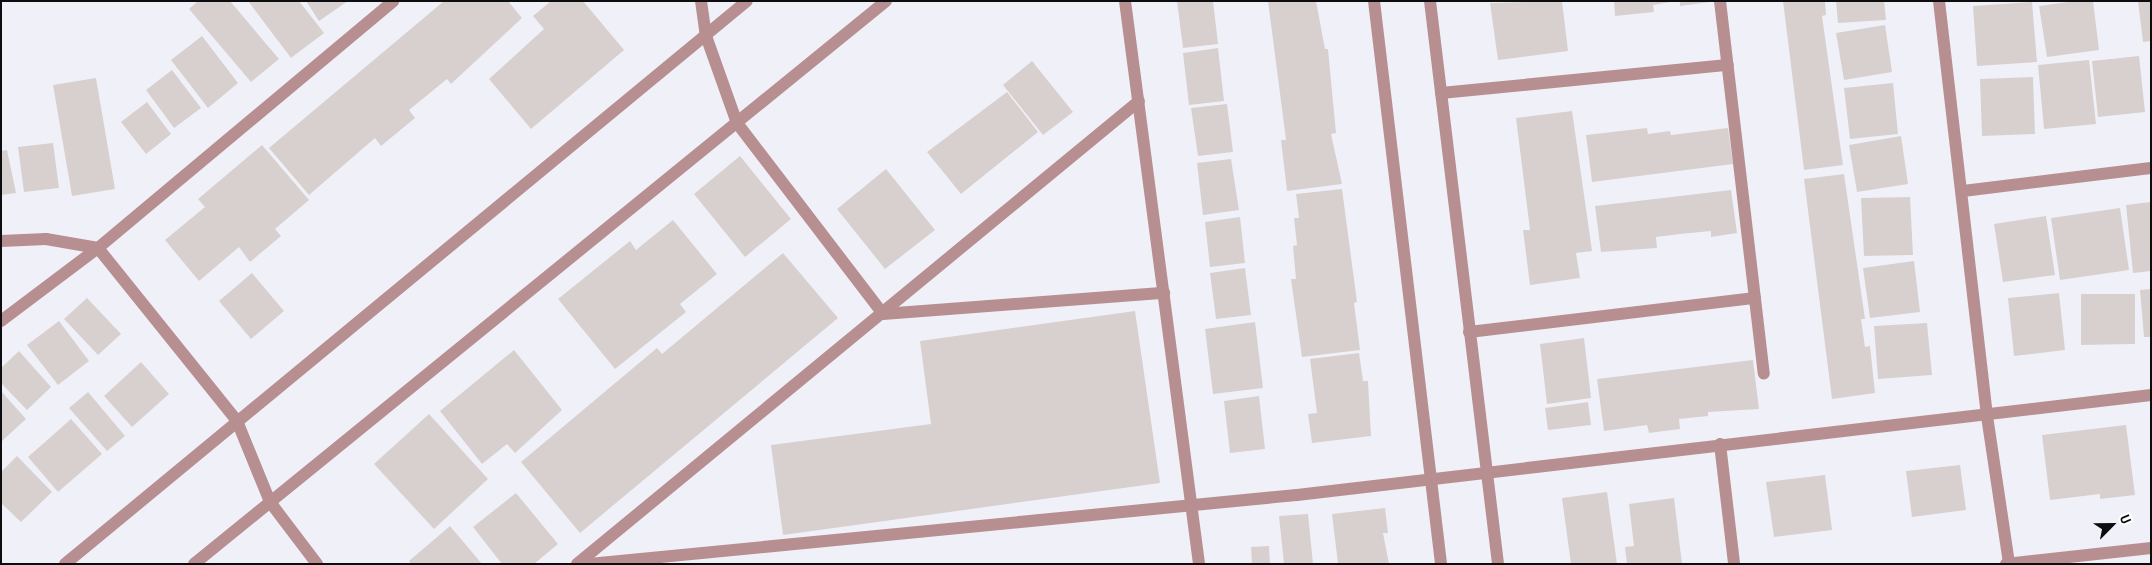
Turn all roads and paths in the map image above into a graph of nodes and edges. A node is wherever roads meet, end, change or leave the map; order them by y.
1 (393, 1) edge
2 (701, 1) edge
3 (748, 1) edge
4 (886, 1) edge
5 (1124, 1) edge
6 (1374, 1) edge
7 (1430, 1) edge
8 (1720, 1) edge
9 (1939, 1) edge
10 (706, 36) junction
11 (1728, 65) junction
12 (1441, 93) junction
13 (1138, 101) junction
14 (737, 123) junction
15 (2151, 168) edge
16 (1963, 191) junction
17 (1, 242) edge
18 (98, 248) junction
19 (1164, 293) junction
20 (1755, 298) junction
21 (883, 314) junction
22 (1, 321) edge
23 (1470, 332) junction
24 (1764, 373) dead end
25 (2151, 395) edge
26 (1987, 416) junction
27 (237, 421) junction
28 (1720, 444) junction
29 (1486, 471) junction
30 (1432, 478) junction
31 (270, 502) junction
32 (1192, 506) junction
33 (2151, 548) edge
34 (2009, 563) edge
35 (65, 564) edge
36 (194, 564) edge
37 (317, 564) edge
38 (577, 564) edge
39 (589, 564) edge
40 (1199, 564) edge
41 (1441, 564) edge
42 (1498, 564) edge
43 (1734, 564) edge
44 (2006, 564) edge

1 - 18 street
2 - 10 street
3 - 10 street
4 - 14 street
5 - 13 street
6 - 30 street
7 - 12 street
8 - 11 street
9 - 16 street
10 - 14 street
10 - 27 street
11 - 12 street
11 - 20 street
12 - 23 street
13 - 19 street
13 - 21 street
14 - 21 street
14 - 31 street
15 - 16 street
16 - 26 street
17 - 18 street
18 - 22 street
18 - 27 street
19 - 21 street
19 - 32 street
20 - 23 street
20 - 24 street
21 - 38 street
23 - 29 street
25 - 26 street
26 - 28 street
26 - 34 street
27 - 31 street
27 - 35 street
28 - 29 street
28 - 43 street
29 - 30 street
29 - 42 street
30 - 32 street
30 - 41 street
31 - 36 street
31 - 37 street
32 - 39 street
32 - 40 street
33 - 34 street
34 - 44 street

